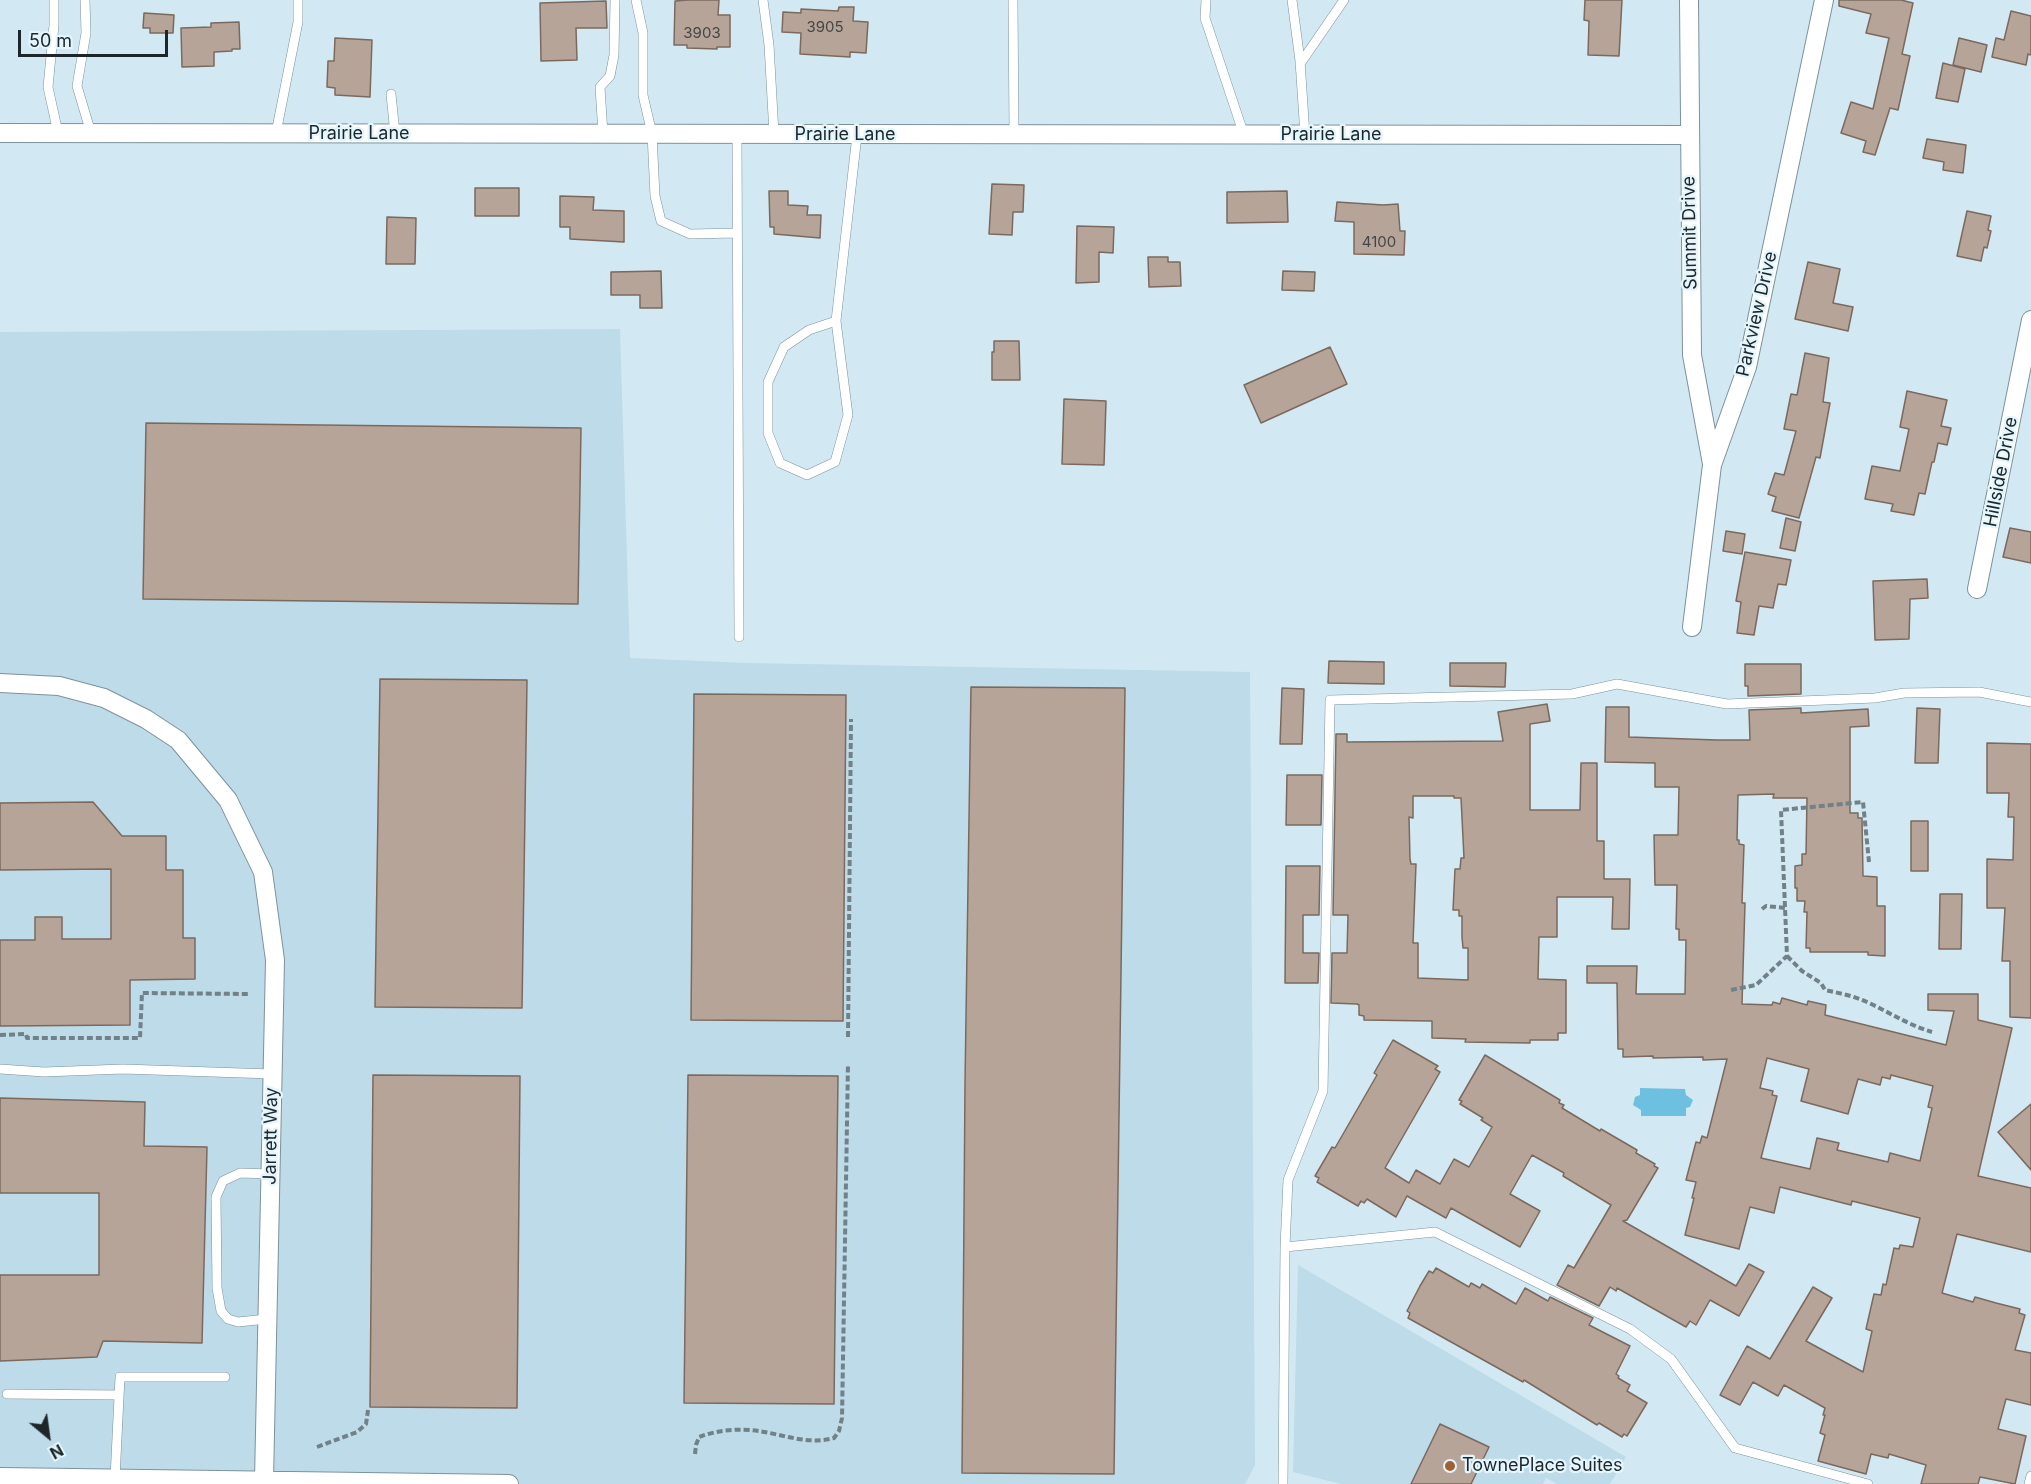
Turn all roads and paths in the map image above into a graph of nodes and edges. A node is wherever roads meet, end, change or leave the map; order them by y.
1 (54, 0) edge
2 (85, 0) edge
3 (298, 0) edge
4 (615, 0) edge
5 (636, 0) edge
6 (763, 0) edge
7 (1013, 0) edge
8 (1206, 0) edge
9 (1292, 0) edge
10 (1344, 0) edge
11 (1689, 0) edge
12 (1824, 0) edge
13 (1300, 64) junction
14 (391, 94) dead end
15 (0, 133) edge
16 (58, 133) junction
17 (92, 133) junction
18 (276, 133) junction
19 (395, 134) junction
20 (603, 134) junction
21 (652, 134) junction
22 (774, 134) junction
23 (737, 135) junction
24 (857, 135) junction
25 (1014, 135) junction
26 (1245, 135) junction
27 (1305, 135) junction
28 (1689, 135) junction
29 (737, 233) junction
30 (2031, 320) edge
31 (836, 321) junction
32 (1712, 465) junction
33 (1977, 589) dead end
34 (1692, 627) dead end
35 (739, 637) dead end
36 (0, 683) edge
37 (2031, 702) edge
38 (851, 719) dead end
39 (1869, 862) dead end
40 (1785, 908) junction
41 (1762, 909) dead end
42 (1787, 956) junction
43 (1731, 990) dead end
44 (250, 994) dead end
45 (1932, 1032) dead end
46 (0, 1035) edge
47 (848, 1036) dead end
48 (848, 1064) dead end
49 (0, 1070) edge
50 (272, 1074) junction
51 (270, 1174) junction
52 (1285, 1247) junction
53 (267, 1319) junction
54 (225, 1377) dead end
55 (6, 1394) dead end
56 (119, 1395) junction
57 (368, 1410) dead end
58 (317, 1447) dead end
59 (695, 1454) dead end
60 (2031, 1476) edge
61 (0, 1477) edge
62 (115, 1478) junction
63 (264, 1480) junction
64 (318, 1483) edge
65 (509, 1484) edge
66 (1283, 1484) edge
67 (1868, 1484) edge
68 (2029, 1484) edge

1 - 16 lane
2 - 17 lane
3 - 18 lane
4 - 20 lane
5 - 21 lane
6 - 22 lane
7 - 25 lane
8 - 26 lane
9 - 13 lane
10 - 13 lane
11 - 28 street, Summit Drive
12 - 32 street, Parkview Drive
13 - 27 lane
14 - 19 lane
15 - 16 street, Prairie Lane
16 - 17 street, Prairie Lane
17 - 18 street, Prairie Lane
18 - 19 street, Prairie Lane
19 - 20 street, Prairie Lane
20 - 21 street, Prairie Lane
21 - 23 street, Prairie Lane
21 - 29 lane
22 - 23 street, Prairie Lane
22 - 24 street, Prairie Lane
23 - 29 lane
24 - 25 street, Prairie Lane
24 - 31 lane
25 - 26 street, Prairie Lane
26 - 27 street, Prairie Lane
27 - 28 street, Prairie Lane
28 - 32 street, Summit Drive
29 - 35 lane
30 - 33 street, Hillside Drive
31 - 31 lane
32 - 34 street, Parkview Drive
36 - 50 street, Jarrett Way
37 - 52 lane
38 - 47 path
39 - 40 path
40 - 41 path
40 - 42 path
42 - 43 path
42 - 45 path
44 - 46 path
48 - 59 path
49 - 50 lane
50 - 51 street, Jarrett Way
51 - 53 street, Jarrett Way
51 - 53 lane
52 - 66 lane
52 - 67 lane
53 - 63 street, Jarrett Way
54 - 56 lane
55 - 56 lane
56 - 62 lane
57 - 58 path
60 - 68 lane
61 - 62 street
62 - 63 street
63 - 64 street
64 - 65 street

